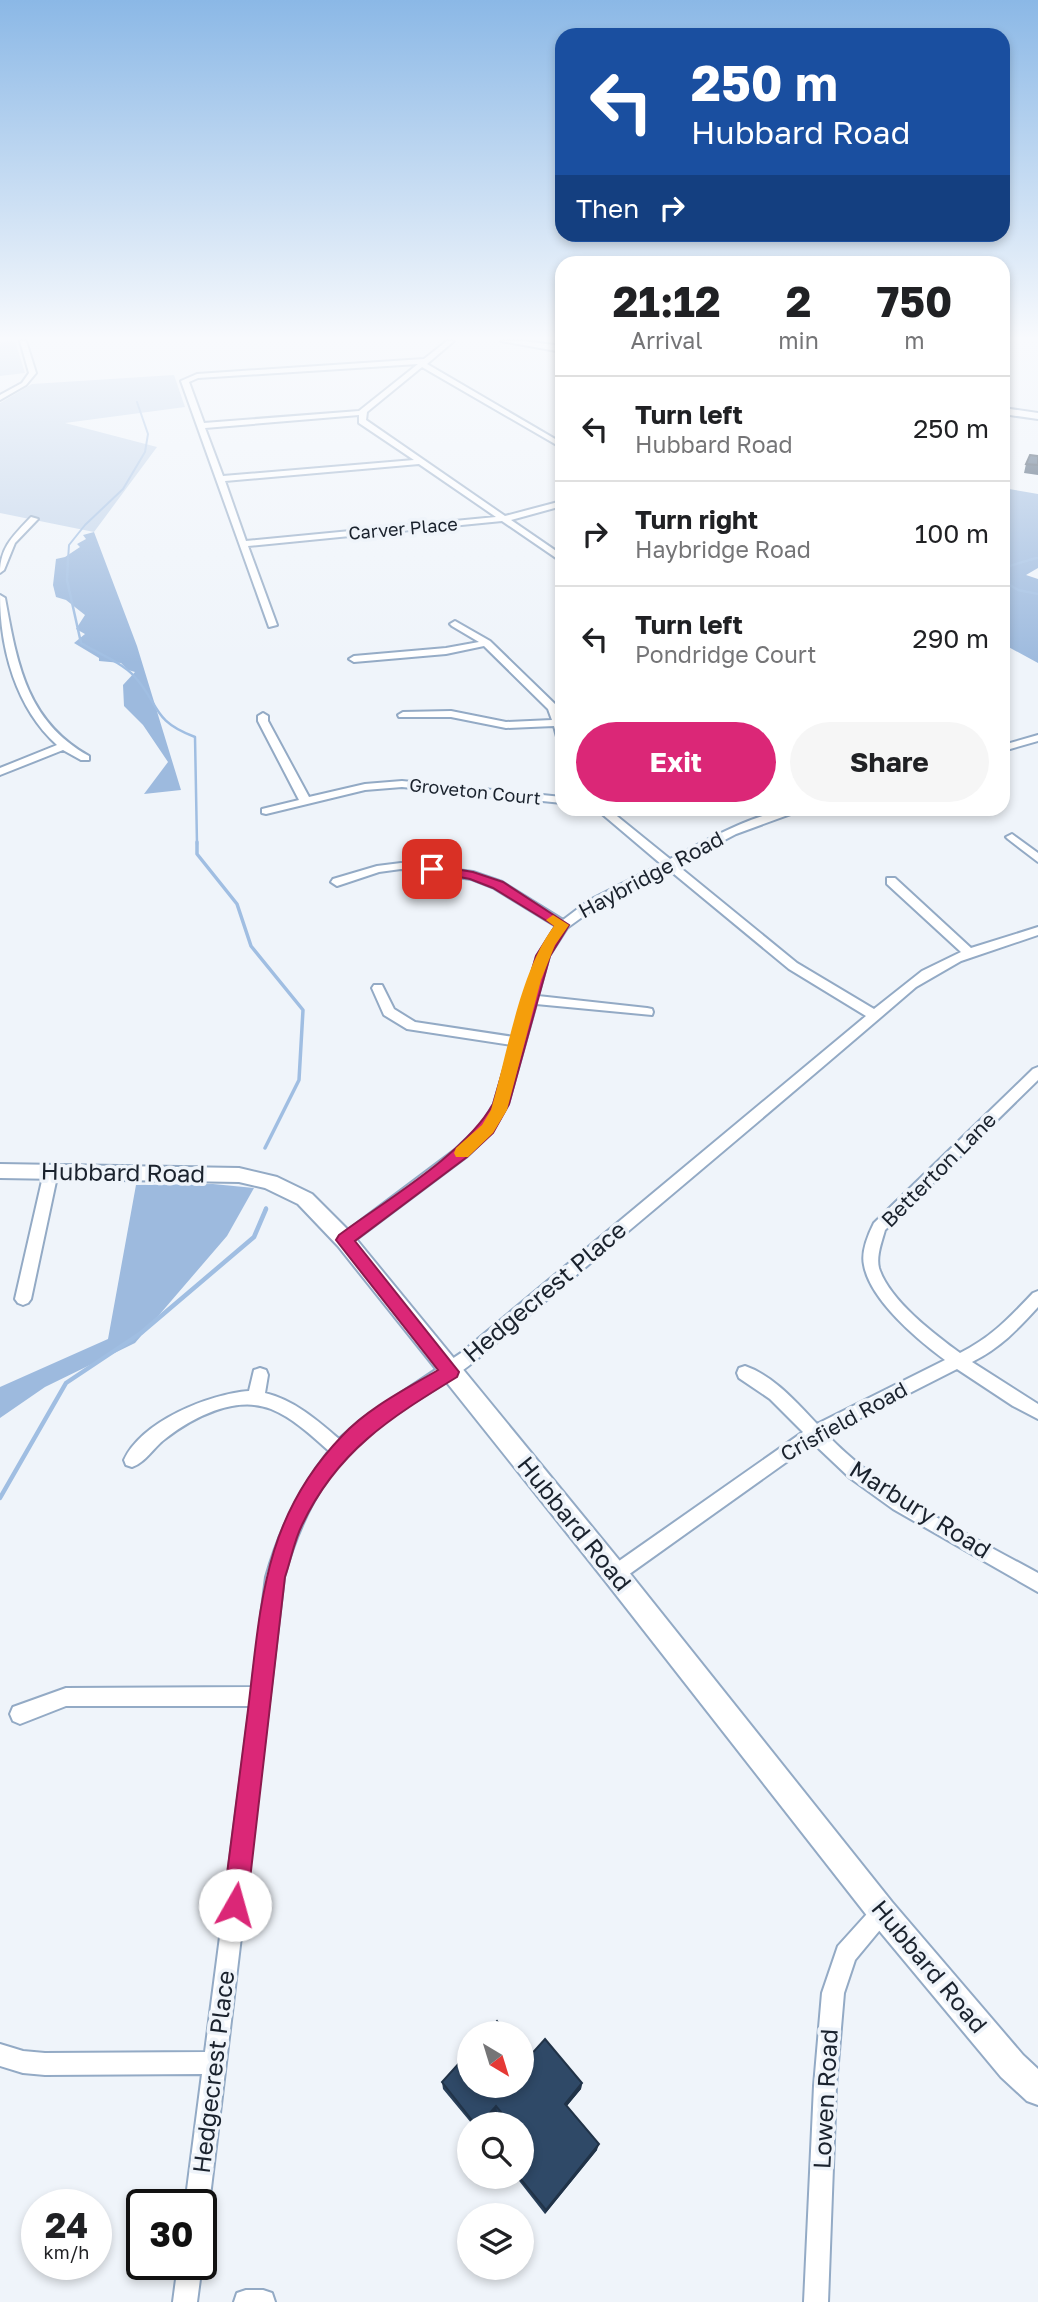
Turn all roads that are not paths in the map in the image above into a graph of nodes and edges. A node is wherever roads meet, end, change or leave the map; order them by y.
1 (208, 448) edge
2 (399, 448) edge
3 (419, 462) junction
4 (219, 479) junction
5 (555, 505) edge
6 (34, 519) dead end
7 (502, 519) junction
8 (243, 544) junction
9 (555, 554) edge
10 (0, 568) edge
11 (0, 598) edge
12 (455, 624) dead end
13 (272, 625) dead end
14 (487, 643) junction
15 (354, 659) dead end
16 (555, 713) edge
17 (403, 715) dead end
18 (263, 716) dead end
19 (555, 723) edge
20 (1036, 740) edge
21 (1010, 746) edge
22 (62, 747) junction
23 (85, 758) dead end
24 (0, 772) edge
25 (555, 799) edge
26 (306, 801) junction
27 (266, 811) dead end
28 (610, 816) edge
29 (778, 816) edge
30 (1012, 836) dead end
31 (1038, 859) edge
32 (669, 864) junction
33 (891, 881) dead end
34 (337, 882) dead end
35 (562, 925) junction
36 (1038, 931) edge
37 (968, 952) junction
38 (378, 988) dead end
39 (529, 999) junction
40 (646, 1013) dead end
41 (876, 1016) junction
42 (518, 1042) junction
43 (1038, 1072) edge
44 (0, 1171) edge
45 (51, 1172) junction
46 (345, 1240) junction
47 (1038, 1297) edge
48 (23, 1299) dead end
49 (957, 1361) junction
50 (450, 1372) junction
51 (745, 1373) dead end
52 (260, 1375) dead end
53 (256, 1398) junction
54 (1038, 1412) edge
55 (813, 1434) junction
56 (340, 1450) junction
57 (132, 1460) dead end
58 (615, 1574) junction
59 (1038, 1583) edge
60 (260, 1696) junction
61 (20, 1714) dead end
62 (882, 1912) junction
63 (0, 2055) edge
64 (215, 2063) junction
65 (1038, 2090) edge
66 (199, 2189) edge
67 (188, 2280) edge
68 (185, 2302) edge
69 (246, 2302) edge
70 (263, 2302) edge
71 (816, 2302) edge

1 - 4 street
2 - 3 street
3 - 4 street
3 - 7 street
4 - 8 street
5 - 7 street, Carver Place
6 - 10 street
7 - 8 street, Carver Place
7 - 9 street
8 - 13 street
11 - 22 street
12 - 14 street
14 - 15 street
14 - 16 street
17 - 19 street
18 - 26 street
20 - 21 street
22 - 23 street
22 - 24 street
25 - 26 street, Groveton Court
26 - 27 street, Groveton Court
28 - 32 street
29 - 32 street, Haybridge Road
30 - 31 street
32 - 35 street, Haybridge Road
32 - 41 street
33 - 37 street
34 - 35 street
35 - 39 street, Haybridge Road
36 - 37 street, Hedgecrest Place
37 - 41 street, Hedgecrest Place
38 - 42 street
39 - 40 street
39 - 42 street, Haybridge Road
41 - 50 street, Hedgecrest Place
42 - 46 street, Haybridge Road
43 - 49 street, Betterton Lane
44 - 45 main road, Hubbard Road
45 - 46 main road, Hubbard Road
45 - 48 street
46 - 50 main road, Hubbard Road
47 - 49 street, Crisfield Road
49 - 54 street, Betterton Lane
49 - 55 street, Crisfield Road
50 - 56 street, Hedgecrest Place
50 - 58 main road, Hubbard Road
51 - 55 street, Marbury Road
52 - 53 street
53 - 56 street
53 - 57 street
55 - 58 street, Crisfield Road
55 - 59 street, Marbury Road
56 - 60 street, Hedgecrest Place
58 - 62 main road, Hubbard Road
60 - 61 street
60 - 64 street, Hedgecrest Place
62 - 65 main road, Hubbard Road
62 - 71 street, Lowen Road
63 - 64 street
64 - 66 street, Hedgecrest Place
67 - 68 street
69 - 70 street

